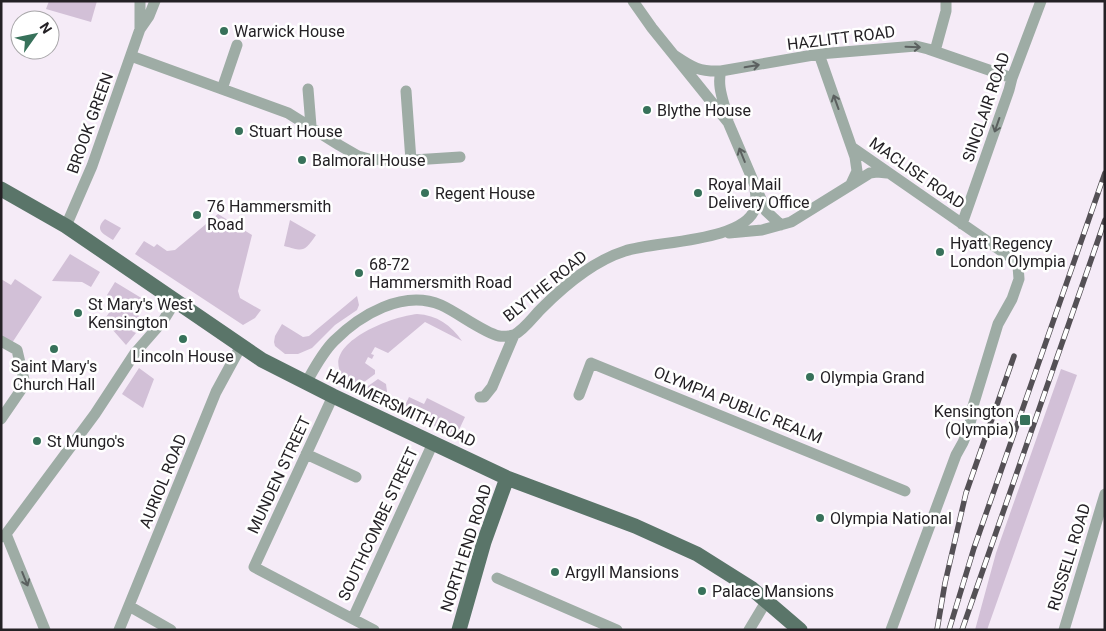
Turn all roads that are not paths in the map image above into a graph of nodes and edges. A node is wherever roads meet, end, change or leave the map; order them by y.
1 (140, 1) edge
2 (155, 1) edge
3 (633, 1) edge
4 (946, 1) edge
5 (1041, 1) edge
6 (140, 29) junction
7 (238, 45) dead end
8 (935, 51) junction
9 (819, 54) junction
10 (674, 55) junction
11 (131, 56) junction
12 (721, 71) junction
13 (1012, 78) junction
14 (222, 89) junction
15 (308, 89) dead end
16 (406, 91) dead end
17 (728, 122) junction
18 (311, 126) junction
19 (852, 148) junction
20 (460, 157) dead end
21 (411, 161) junction
22 (888, 173) junction
23 (851, 184) junction
24 (1, 189) edge
25 (755, 189) junction
26 (962, 224) junction
27 (781, 225) junction
28 (66, 226) junction
29 (720, 234) junction
30 (176, 300) junction
31 (514, 335) junction
32 (1, 341) edge
33 (241, 346) junction
34 (306, 383) junction
35 (579, 395) dead end
36 (333, 396) junction
37 (480, 397) dead end
38 (1, 419) edge
39 (433, 443) junction
40 (306, 454) junction
41 (356, 477) dead end
42 (507, 478) junction
43 (905, 491) dead end
44 (1105, 494) edge
45 (4, 536) edge
46 (497, 578) dead end
47 (767, 600) junction
48 (129, 606) junction
49 (352, 618) junction
50 (45, 630) edge
51 (119, 630) edge
52 (171, 630) edge
53 (374, 630) edge
54 (459, 630) edge
55 (617, 630) edge
56 (749, 630) edge
57 (800, 630) edge
58 (891, 630) edge
59 (1064, 630) edge

1 - 6 street, BROOK GREEN
2 - 6 street, BROOK GREEN
3 - 10 street, BLYTHE ROAD
4 - 8 street
5 - 13 street, SINCLAIR ROAD
6 - 11 street, BROOK GREEN
7 - 14 street
9 -> 8 street, HAZLITT ROAD
8 - 13 street, HAZLITT ROAD
12 -> 9 street, HAZLITT ROAD
19 -> 9 street, MACLISE ROAD
10 - 12 street, HAZLITT ROAD
10 - 17 street, BLYTHE ROAD
11 - 14 street
11 - 28 street, BROOK GREEN
12 - 17 street, BLYTHE ROAD
13 -> 26 street, SINCLAIR ROAD
14 - 18 street
15 - 18 street
16 - 21 street
25 -> 17 street, BLYTHE ROAD
18 - 21 street
19 - 22 street, MACLISE ROAD
19 - 23 street
20 - 21 street
22 - 23 street
22 - 26 street, MACLISE ROAD
23 - 27 street
24 - 28 main road, HAMMERSMITH ROAD
25 - 27 street, BLYTHE ROAD
25 - 29 street, BLYTHE ROAD
26 - 58 street, MACLISE ROAD
27 - 29 street
28 - 30 main road, HAMMERSMITH ROAD
29 - 31 street, BLYTHE ROAD
30 - 33 main road, HAMMERSMITH ROAD
30 - 45 street
31 - 34 street, BLYTHE ROAD
31 - 37 street
32 - 38 street
33 - 34 main road, HAMMERSMITH ROAD
33 - 48 street, AURIOL ROAD
34 - 36 main road, HAMMERSMITH ROAD
35 - 43 street, OLYMPIA PUBLIC REALM
36 - 39 main road, HAMMERSMITH ROAD
36 - 40 street, MUNDEN STREET
39 - 42 main road, HAMMERSMITH ROAD
39 - 49 street, SOUTHCOMBE STREET
40 - 41 street
40 - 49 street, MUNDEN STREET
42 - 47 main road, HAMMERSMITH ROAD
42 - 54 main road, NORTH END ROAD
44 - 59 street, RUSSELL ROAD
45 -> 50 street
46 - 55 street
47 - 56 street
47 - 57 main road, HAMMERSMITH ROAD
48 - 51 street, AURIOL ROAD
48 - 52 street
49 - 53 street

